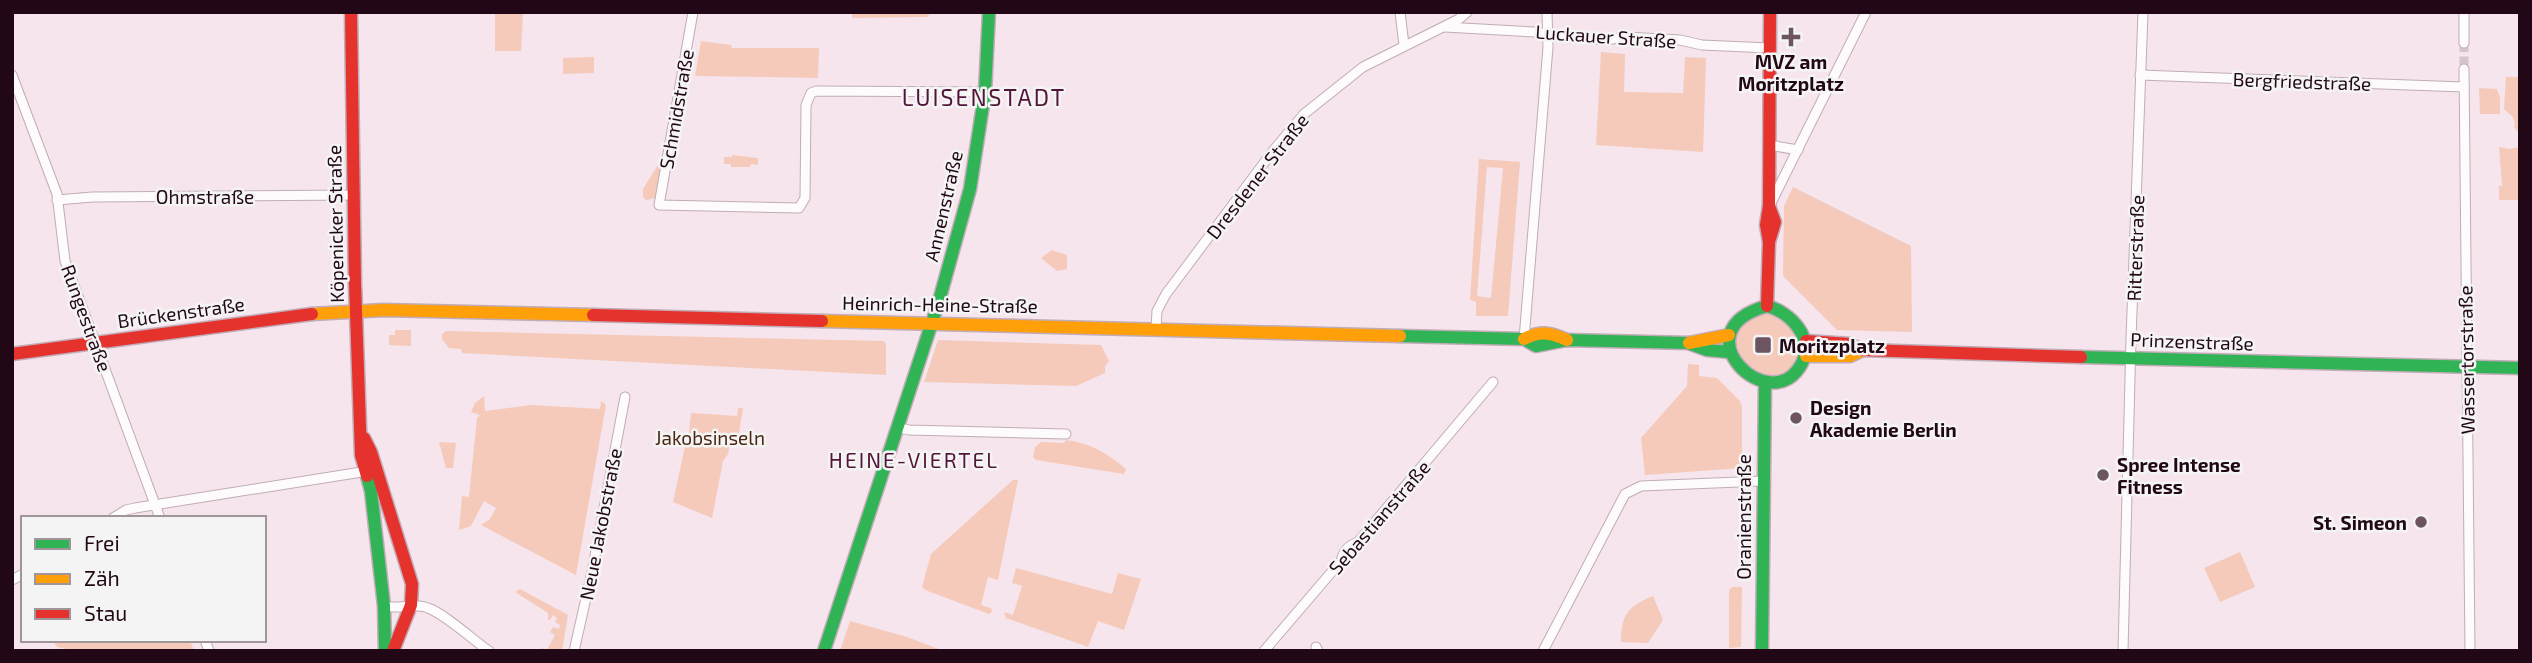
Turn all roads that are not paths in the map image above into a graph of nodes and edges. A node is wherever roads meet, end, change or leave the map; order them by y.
1 (351, 12) edge
2 (693, 12) edge
3 (989, 12) edge
4 (1400, 12) edge
5 (1467, 12) edge
6 (1547, 12) edge
7 (1770, 12) edge
8 (1866, 12) edge
9 (2143, 12) edge
10 (2464, 12) edge
11 (1443, 27) junction
12 (1547, 34) junction
13 (2464, 43) tunnel mouth
14 (1404, 45) junction
15 (1769, 48) junction
16 (2464, 69) tunnel mouth
17 (12, 75) edge
18 (2140, 75) junction
19 (2465, 86) junction
20 (985, 92) junction
21 (1769, 145) junction
22 (1797, 150) junction
23 (354, 195) junction
24 (57, 200) junction
25 (1769, 206) junction
26 (1767, 306) junction
27 (356, 310) junction
28 (932, 323) junction
29 (1156, 328) junction
30 (1729, 335) junction
31 (1524, 339) junction
32 (1806, 341) junction
33 (96, 343) junction
34 (1688, 344) junction
35 (1863, 350) junction
36 (1729, 352) junction
37 (12, 354) edge
38 (1806, 356) junction
39 (2130, 358) junction
40 (2466, 367) junction
41 (2520, 368) edge
42 (1493, 382) dead end
43 (1765, 384) junction
44 (625, 397) dead end
45 (897, 427) junction
46 (1066, 433) dead end
47 (372, 471) junction
48 (1763, 481) junction
49 (156, 505) junction
50 (116, 516) edge
51 (159, 516) edge
52 (411, 605) junction
53 (384, 606) junction
54 (385, 651) edge
55 (393, 651) edge
56 (489, 651) edge
57 (574, 651) edge
58 (824, 651) edge
59 (1264, 651) edge
60 (1543, 651) edge
61 (1762, 651) edge
62 (2123, 651) edge
63 (2470, 651) edge

1 - 23 main road, Köpenicker Straße
2 - 20 street, Schmidstraße
3 - 20 main road, Annenstraße
4 - 14 street
5 - 11 street, Dresdener Straße
6 - 12 street
7 - 15 main road
8 - 22 street
9 - 18 street, Ritterstraße
10 - 13 street
11 - 12 street, Luckauer Straße
11 - 14 street, Dresdener Straße
12 - 15 street, Luckauer Straße
12 - 31 street
14 - 29 street, Dresdener Straße
15 - 21 main road
16 - 19 street, Wassertorstraße
17 - 24 street, Rungestraße
18 - 19 street, Bergfriedstraße
18 - 39 street, Ritterstraße
19 - 40 street, Wassertorstraße
20 - 28 main road, Annenstraße
21 - 22 street
21 - 25 main road
22 - 25 street
23 - 24 street, Ohmstraße
23 - 27 main road, Köpenicker Straße
24 - 33 street, Rungestraße
25 - 26 main road
26 - 30 main road
26 - 32 main road
27 - 28 main road, Heinrich-Heine-Straße
27 - 33 main road, Brückenstraße
27 - 47 main road, Köpenicker Straße
28 - 29 main road, Heinrich-Heine-Straße
28 - 45 main road, Annenstraße
29 - 31 main road, Heinrich-Heine-Straße
30 - 34 main road
30 - 36 main road
31 - 34 main road
32 - 35 main road, Prinzenstraße
32 - 38 main road
33 - 37 main road, Brückenstraße
33 - 49 street, Rungestraße
34 - 36 main road
35 - 38 main road, Prinzenstraße
35 - 39 main road, Prinzenstraße
36 - 43 main road
38 - 43 main road
39 - 40 main road, Prinzenstraße
39 - 62 street, Ritterstraße
40 - 41 main road, Prinzenstraße
40 - 63 street, Wassertorstraße
42 - 59 street, Sebastianstraße
43 - 48 main road, Oranienstraße
44 - 57 street, Neue Jakobstraße
45 - 46 street
45 - 58 main road, Annenstraße
47 - 49 street
47 - 52 main road, Köpenicker Straße
47 - 53 main road, Köpenicker Straße
48 - 60 street
48 - 61 main road, Oranienstraße
49 - 50 street
49 - 51 street, Rungestraße
52 - 53 street
52 - 55 main road
52 - 56 street
53 - 54 main road, Köpenicker Straße

